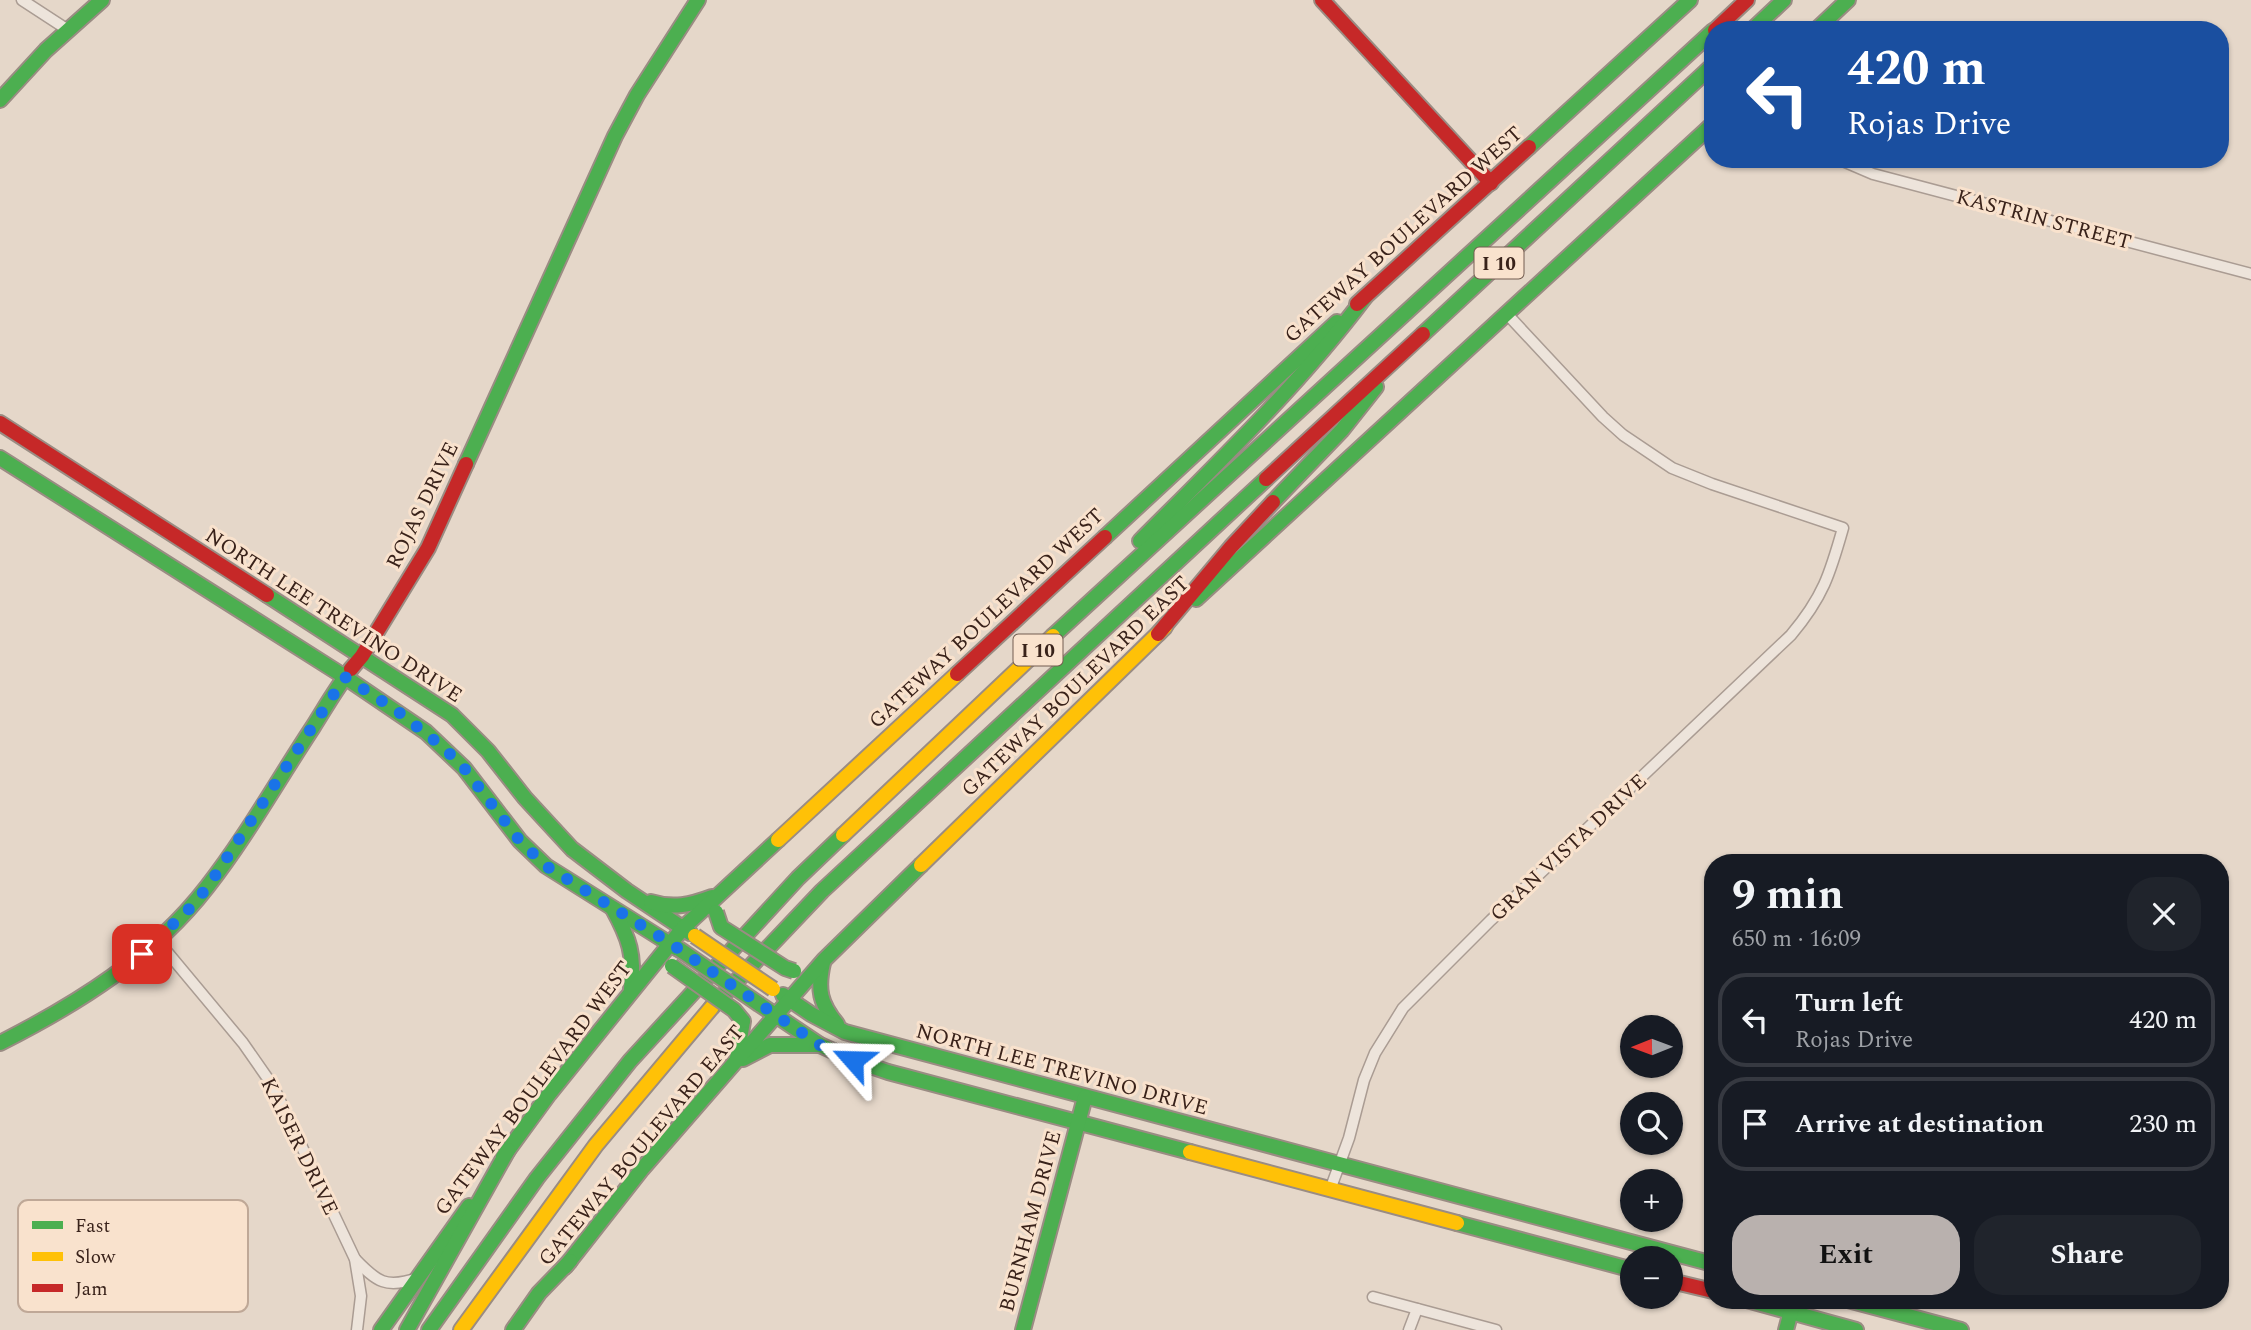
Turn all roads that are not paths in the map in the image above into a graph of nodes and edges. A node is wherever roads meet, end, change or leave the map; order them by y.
1 (22, 0) edge
2 (102, 0) edge
3 (698, 0) edge
4 (1322, 0) edge
5 (1690, 0) edge
6 (1747, 0) edge
7 (1784, 0) edge
8 (1848, 0) edge
9 (1724, 21) edge
10 (1762, 21) edge
11 (1826, 21) edge
12 (68, 30) junction
13 (1704, 39) edge
14 (1704, 73) edge
15 (0, 100) edge
16 (1704, 132) edge
17 (1859, 168) edge
18 (1491, 183) junction
19 (2251, 274) edge
20 (1365, 297) junction
21 (1507, 314) junction
22 (1397, 356) junction
23 (0, 423) edge
24 (0, 458) edge
25 (1158, 634) junction
26 (362, 656) junction
27 (1030, 658) junction
28 (345, 677) junction
29 (627, 891) junction
30 (718, 895) junction
31 (613, 908) junction
32 (689, 932) junction
33 (158, 941) junction
34 (674, 946) junction
35 (824, 960) junction
36 (646, 972) junction
37 (631, 991) junction
38 (789, 999) junction
39 (776, 1016) junction
40 (845, 1032) junction
41 (0, 1043) edge
42 (820, 1045) junction
43 (735, 1062) junction
44 (1086, 1097) junction
45 (1079, 1123) junction
46 (508, 1150) junction
47 (1340, 1165) junction
48 (1330, 1190) junction
49 (355, 1259) junction
50 (570, 1261) junction
51 (1704, 1262) edge
52 (1620, 1267) edge
53 (418, 1278) junction
54 (1683, 1284) edge
55 (1704, 1290) edge
56 (1373, 1297) dead end
57 (1417, 1309) junction
58 (1792, 1309) edge
59 (1801, 1309) edge
60 (1882, 1309) edge
61 (357, 1330) edge
62 (381, 1330) edge
63 (407, 1330) edge
64 (429, 1330) edge
65 (461, 1330) edge
66 (513, 1330) edge
67 (521, 1330) edge
68 (1023, 1330) edge
69 (1409, 1330) edge
70 (1496, 1330) edge
71 (1786, 1330) edge
72 (1856, 1330) edge
73 (1961, 1330) edge

1 - 12 street
2 - 12 main road
3 - 26 main road, ROJAS DRIVE
4 - 18 main road
5 - 18 main road, GATEWAY BOULEVARD WEST
6 - 9 main road, I 10
7 - 10 main road
8 - 11 main road
12 - 15 main road
13 - 27 main road, I 10
14 - 22 main road, I 10
16 - 21 main road, GATEWAY BOULEVARD EAST
17 - 19 street, KASTRIN STREET
18 - 20 main road, GATEWAY BOULEVARD WEST
20 - 27 main road
20 - 30 main road, GATEWAY BOULEVARD WEST
21 - 25 main road, GATEWAY BOULEVARD EAST
21 - 47 street, GRAN VISTA DRIVE
22 - 25 main road
22 - 65 main road, I 10
23 - 26 main road, NORTH LEE TREVINO DRIVE
24 - 28 main road
25 - 35 main road, GATEWAY BOULEVARD EAST
26 - 28 main road, ROJAS DRIVE
26 - 29 main road, NORTH LEE TREVINO DRIVE
27 - 64 main road, I 10
28 - 31 main road
28 - 33 main road, ROJAS DRIVE
29 - 30 main road
29 - 32 main road, NORTH LEE TREVINO DRIVE
30 - 32 main road, GATEWAY BOULEVARD WEST
30 - 35 main road, bridge
31 - 34 main road
31 - 37 main road
32 - 34 main road, GATEWAY BOULEVARD WEST
32 - 38 main road, NORTH LEE TREVINO DRIVE, bridge
33 - 41 main road, ROJAS DRIVE
33 - 49 street, KAISER DRIVE
34 - 36 main road, GATEWAY BOULEVARD WEST
34 - 39 main road, bridge
35 - 38 main road, GATEWAY BOULEVARD EAST
35 - 40 main road
36 - 37 main road, GATEWAY BOULEVARD WEST
36 - 43 main road, bridge
37 - 46 main road, GATEWAY BOULEVARD WEST
38 - 39 main road, GATEWAY BOULEVARD EAST
38 - 40 main road, NORTH LEE TREVINO DRIVE
39 - 42 main road
39 - 43 main road, GATEWAY BOULEVARD EAST
40 - 44 main road, NORTH LEE TREVINO DRIVE
42 - 43 main road
42 - 45 main road
43 - 50 main road, GATEWAY BOULEVARD EAST
44 - 45 main road, BURNHAM DRIVE
44 - 47 main road, NORTH LEE TREVINO DRIVE
45 - 48 main road
45 - 68 main road, BURNHAM DRIVE
46 - 53 main road, GATEWAY BOULEVARD WEST
46 - 63 main road
47 - 48 street, GRAN VISTA DRIVE
47 - 51 main road, NORTH LEE TREVINO DRIVE
48 - 52 main road
49 - 53 street, KAISER DRIVE
49 - 61 street, KAISER DRIVE
50 - 66 main road
50 - 67 main road, GATEWAY BOULEVARD EAST
53 - 62 main road, GATEWAY BOULEVARD WEST
54 - 55 main road
56 - 57 street
57 - 69 street
57 - 70 street
58 - 71 main road
59 - 72 main road
60 - 73 main road

